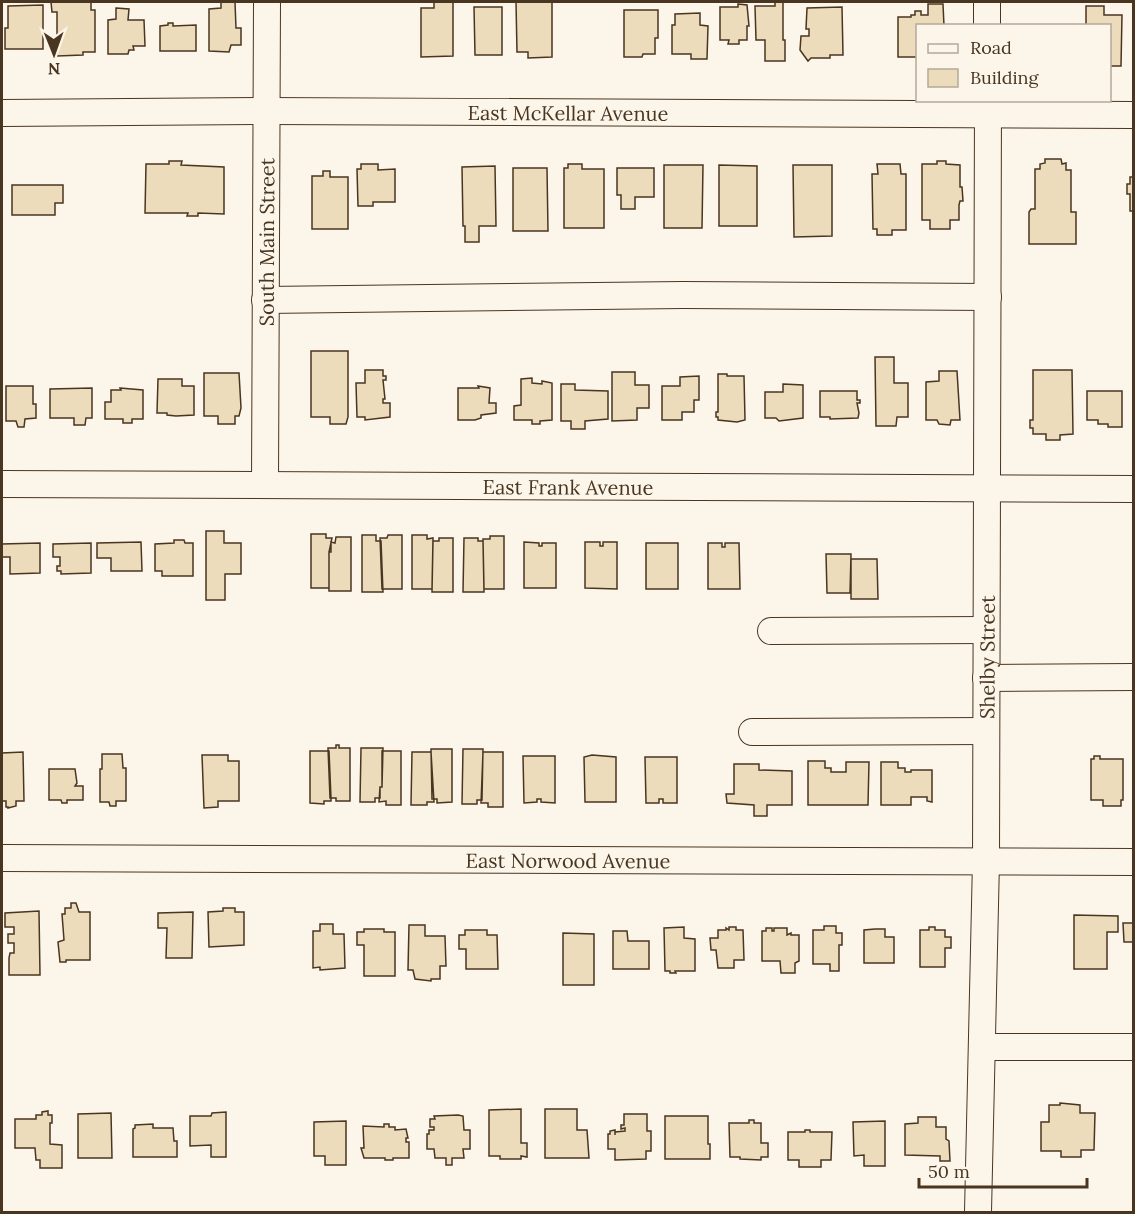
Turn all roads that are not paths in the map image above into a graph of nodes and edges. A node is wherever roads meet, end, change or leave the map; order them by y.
1 (267, 2) edge
2 (987, 2) edge
3 (987, 24) edge
4 (988, 107) edge
5 (266, 111) junction
6 (2, 113) edge
7 (1134, 115) edge
8 (988, 297) junction
9 (266, 300) junction
10 (2, 484) edge
11 (265, 484) junction
12 (987, 489) junction
13 (1134, 489) edge
14 (986, 630) junction
15 (771, 631) dead end
16 (1134, 677) edge
17 (986, 678) junction
18 (986, 731) junction
19 (752, 732) dead end
20 (2, 858) edge
21 (986, 861) junction
22 (1134, 862) edge
23 (982, 1047) junction
24 (1134, 1047) edge
25 (978, 1212) edge

1 - 5 street, South Main Street
2 - 3 street
4 - 5 street, East McKellar Avenue
4 - 7 street, East McKellar Avenue
4 - 8 street, Shelby Street
5 - 6 street, East McKellar Avenue
5 - 9 street, South Main Street
8 - 9 street
8 - 12 street, Shelby Street
9 - 11 street, South Main Street
10 - 11 street, East Frank Avenue
11 - 12 street, East Frank Avenue
12 - 13 street, East Frank Avenue
12 - 14 street, Shelby Street
14 - 15 street
14 - 17 street, Shelby Street
16 - 17 street
17 - 18 street, Shelby Street
18 - 19 street
18 - 21 street, Shelby Street
20 - 21 street, East Norwood Avenue
21 - 22 street, East Norwood Avenue
21 - 23 street, Shelby Street
23 - 24 street
23 - 25 street, Shelby Street

